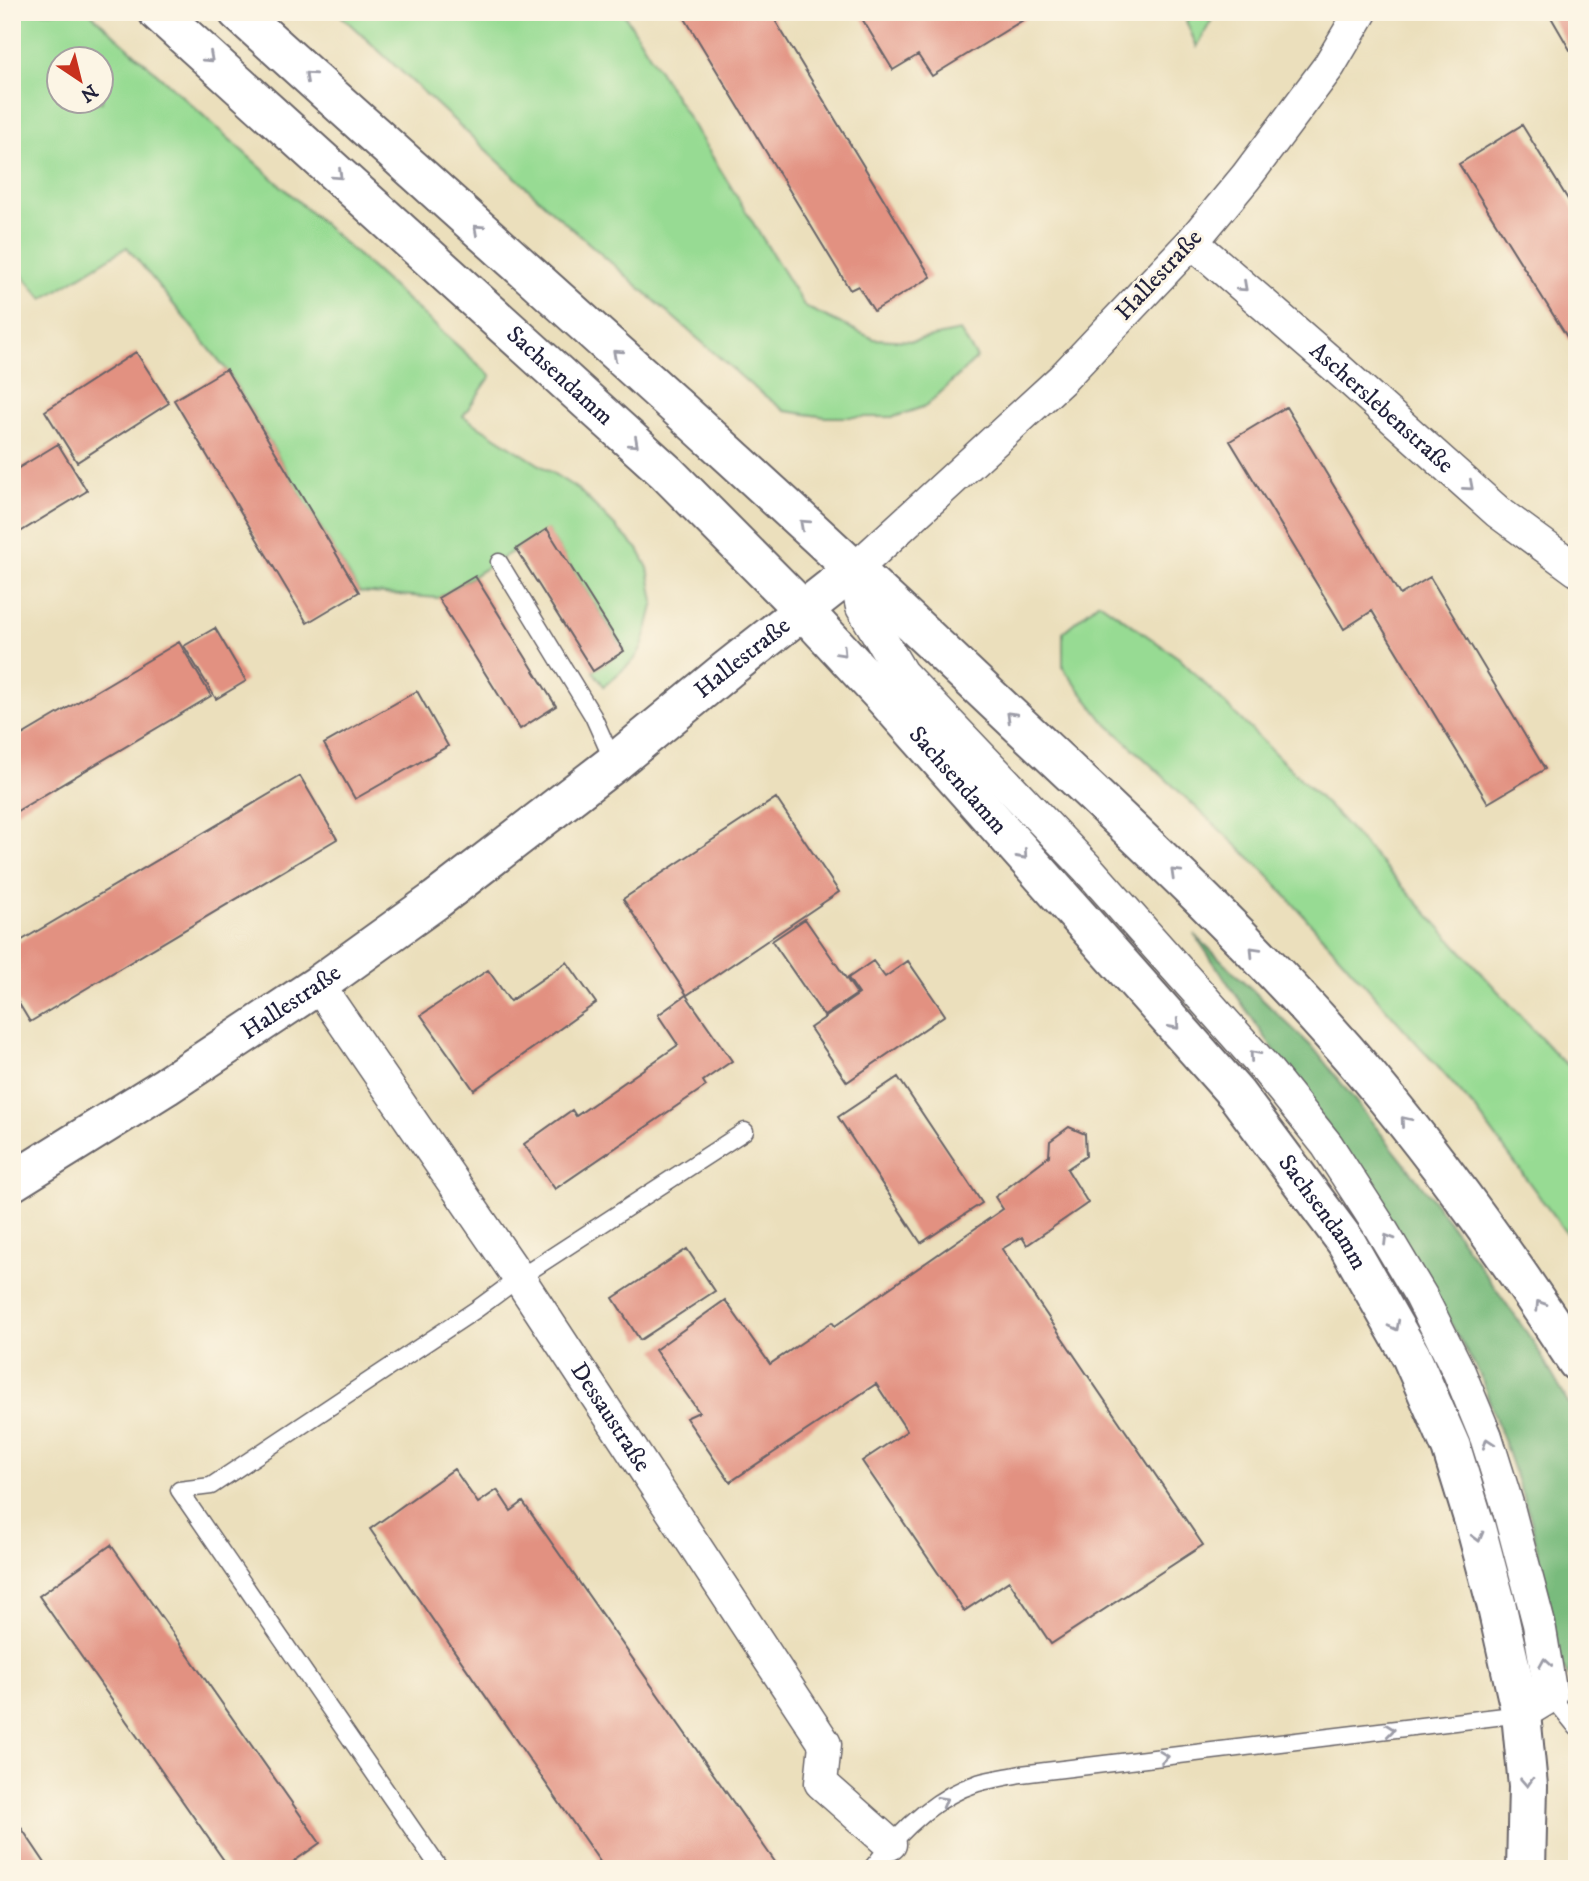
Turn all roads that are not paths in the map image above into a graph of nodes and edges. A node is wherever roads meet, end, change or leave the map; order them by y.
1 (158, 12) edge
2 (238, 12) edge
3 (1361, 12) edge
4 (1192, 242) junction
5 (499, 562) dead end
6 (854, 570) junction
7 (1577, 570) edge
8 (804, 611) junction
9 (614, 763) junction
10 (318, 985) junction
11 (745, 1131) dead end
12 (12, 1182) edge
13 (519, 1278) junction
14 (1577, 1362) edge
15 (1536, 1705) junction
16 (1577, 1728) edge
17 (890, 1844) junction
18 (440, 1869) edge
19 (871, 1869) edge
20 (1526, 1869) edge

1 -> 8 street, Sachsendamm
6 -> 2 street
3 - 4 street, Hallestraße
4 - 6 street, Hallestraße
4 -> 7 street, Ascherslebenstraße
5 - 9 lane
6 - 8 street, Hallestraße
14 -> 6 street
15 -> 6 street, Sachsendamm
8 - 9 street, Hallestraße
8 -> 15 street, Sachsendamm
9 - 10 street, Hallestraße
10 - 12 street, Hallestraße
10 - 13 street, Dessaustraße
11 - 13 lane
13 - 17 street, Dessaustraße
13 - 18 lane
15 - 16 lane
17 -> 15 lane
15 -> 20 street, Sachsendamm
17 - 19 lane

